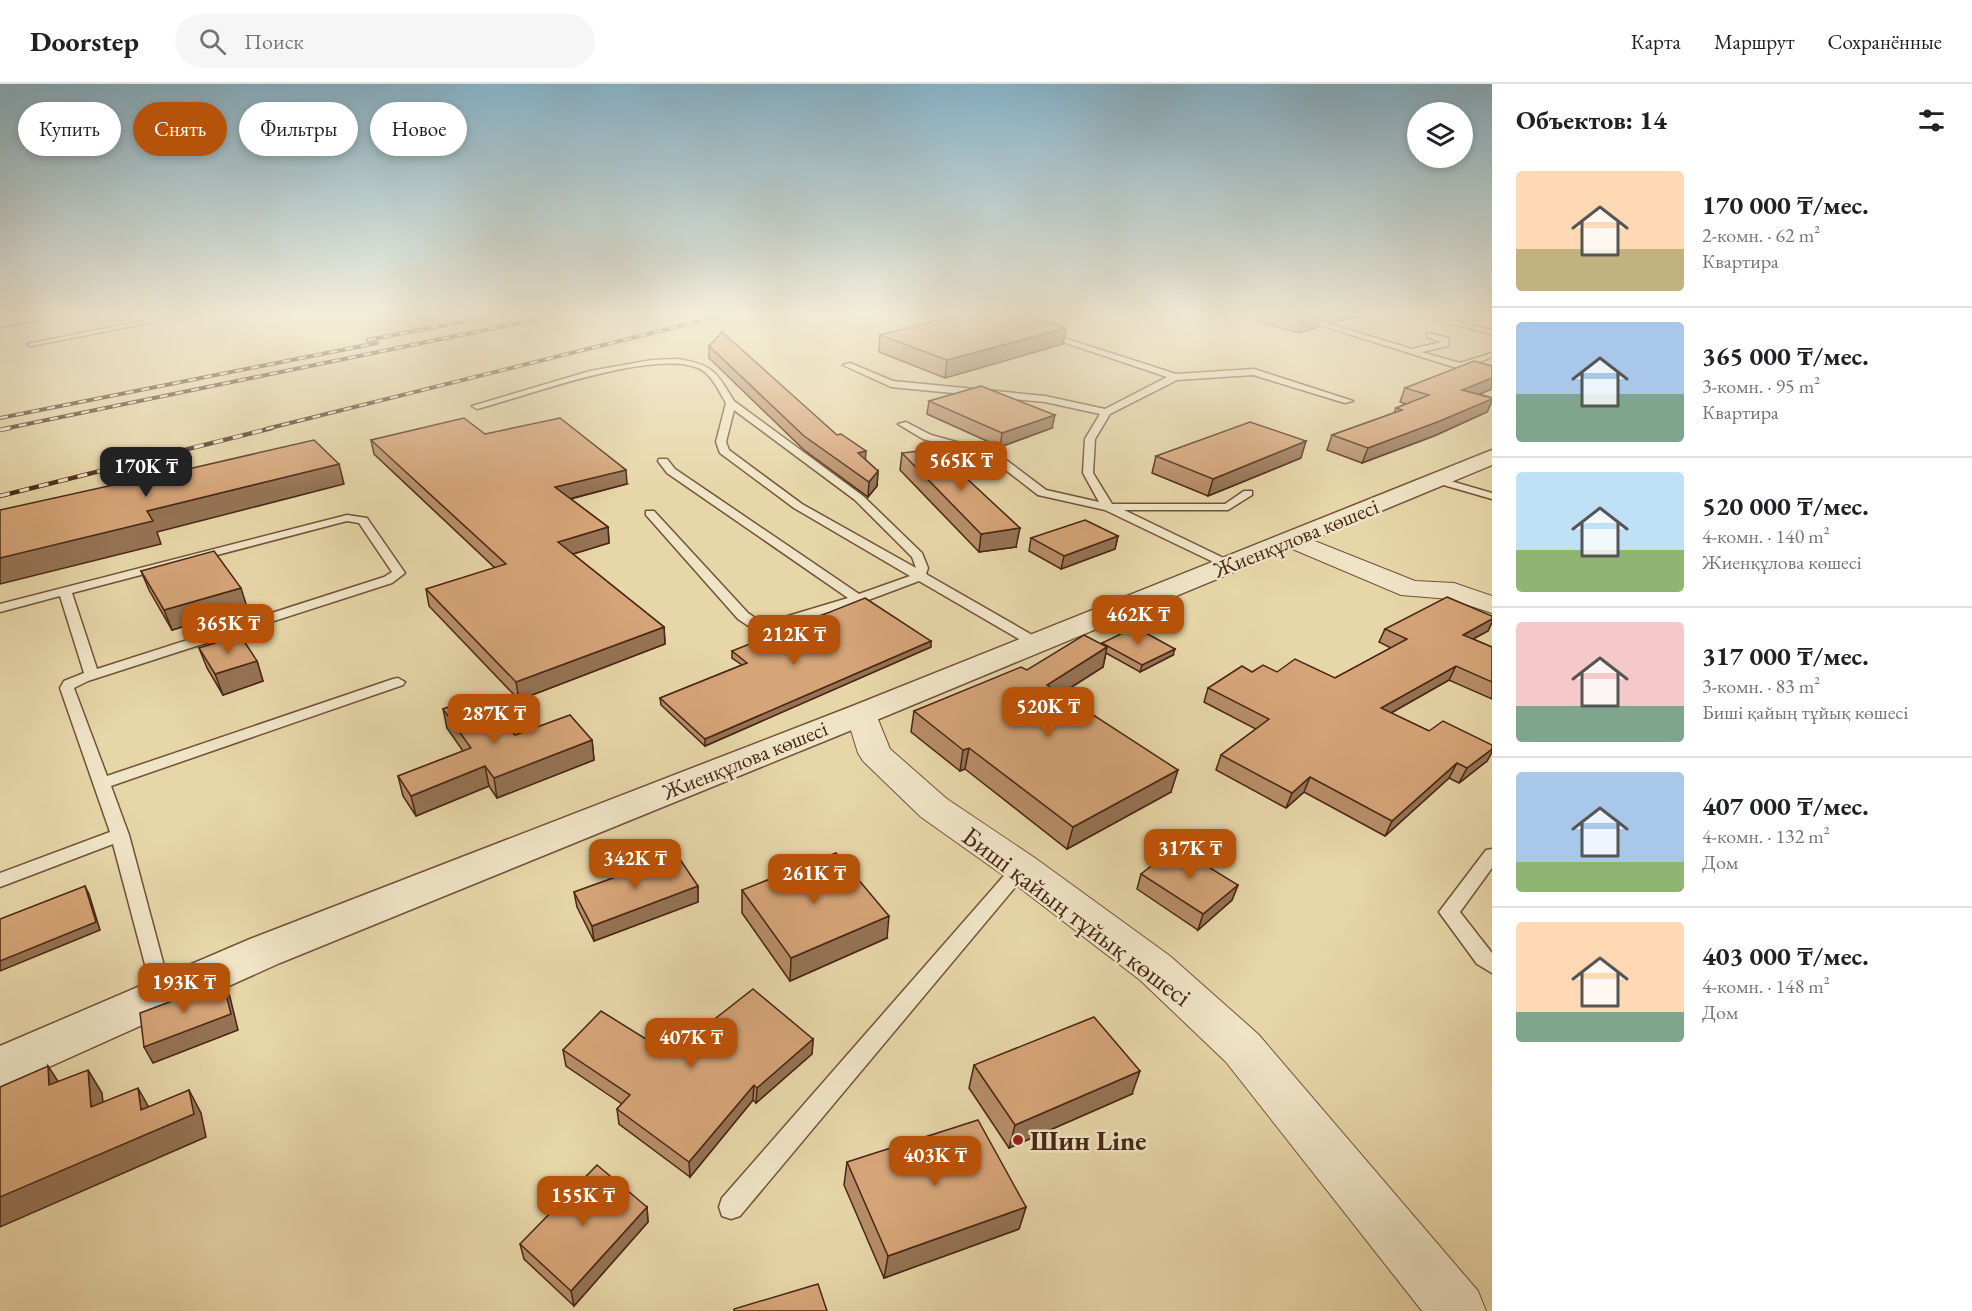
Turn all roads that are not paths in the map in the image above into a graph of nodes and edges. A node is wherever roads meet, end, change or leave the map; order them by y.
1 (596, 373) edge
2 (710, 373) edge
3 (866, 373) edge
4 (1164, 373) edge
5 (1234, 373) edge
6 (1258, 373) edge
7 (1175, 377) junction
8 (1348, 401) dead end
9 (731, 403) junction
10 (477, 406) dead end
11 (1106, 412) junction
12 (903, 424) dead end
13 (1492, 457) edge
14 (663, 461) dead end
15 (1437, 480) junction
16 (1248, 493) dead end
17 (1492, 496) edge
18 (1108, 507) junction
19 (650, 513) dead end
20 (1292, 540) junction
21 (1228, 565) junction
22 (918, 577) junction
23 (65, 591) junction
24 (858, 599) junction
25 (1492, 605) edge
26 (0, 608) edge
27 (1036, 643) junction
28 (92, 676) junction
29 (398, 682) dead end
30 (862, 714) junction
31 (102, 783) junction
32 (120, 835) junction
33 (1492, 855) edge
34 (1021, 868) junction
35 (0, 880) edge
36 (1492, 965) edge
37 (162, 996) junction
38 (0, 1068) edge
39 (731, 1207) dead end
40 (1458, 1311) edge

1 - 10 lane
2 - 9 lane
3 - 11 lane
4 - 7 lane
5 - 7 lane
6 - 8 lane
7 - 11 lane
9 - 22 lane
9 - 22 lane
11 - 18 lane
12 - 18 lane
13 - 15 street, Жиенқұлова көшесі
14 - 24 lane
15 - 17 lane
15 - 20 street, Жиенқұлова көшесі
16 - 18 lane
18 - 21 lane
19 - 24 lane
20 - 21 street, Жиенқұлова көшесі
20 - 25 street
21 - 27 street, Жиенқұлова көшесі
22 - 24 lane
22 - 27 lane
23 - 26 lane
23 - 28 lane
23 - 28 lane
27 - 30 street, Жиенқұлова көшесі
28 - 31 lane
29 - 31 lane
30 - 34 street, Биші қайың тұйық көшесі
30 - 37 street, Жиенқұлова көшесі
31 - 32 lane
32 - 35 lane
32 - 37 lane
33 - 36 lane
34 - 39 lane
34 - 40 street, Биші қайың тұйық көшесі
37 - 38 street, Жиенқұлова көшесі

